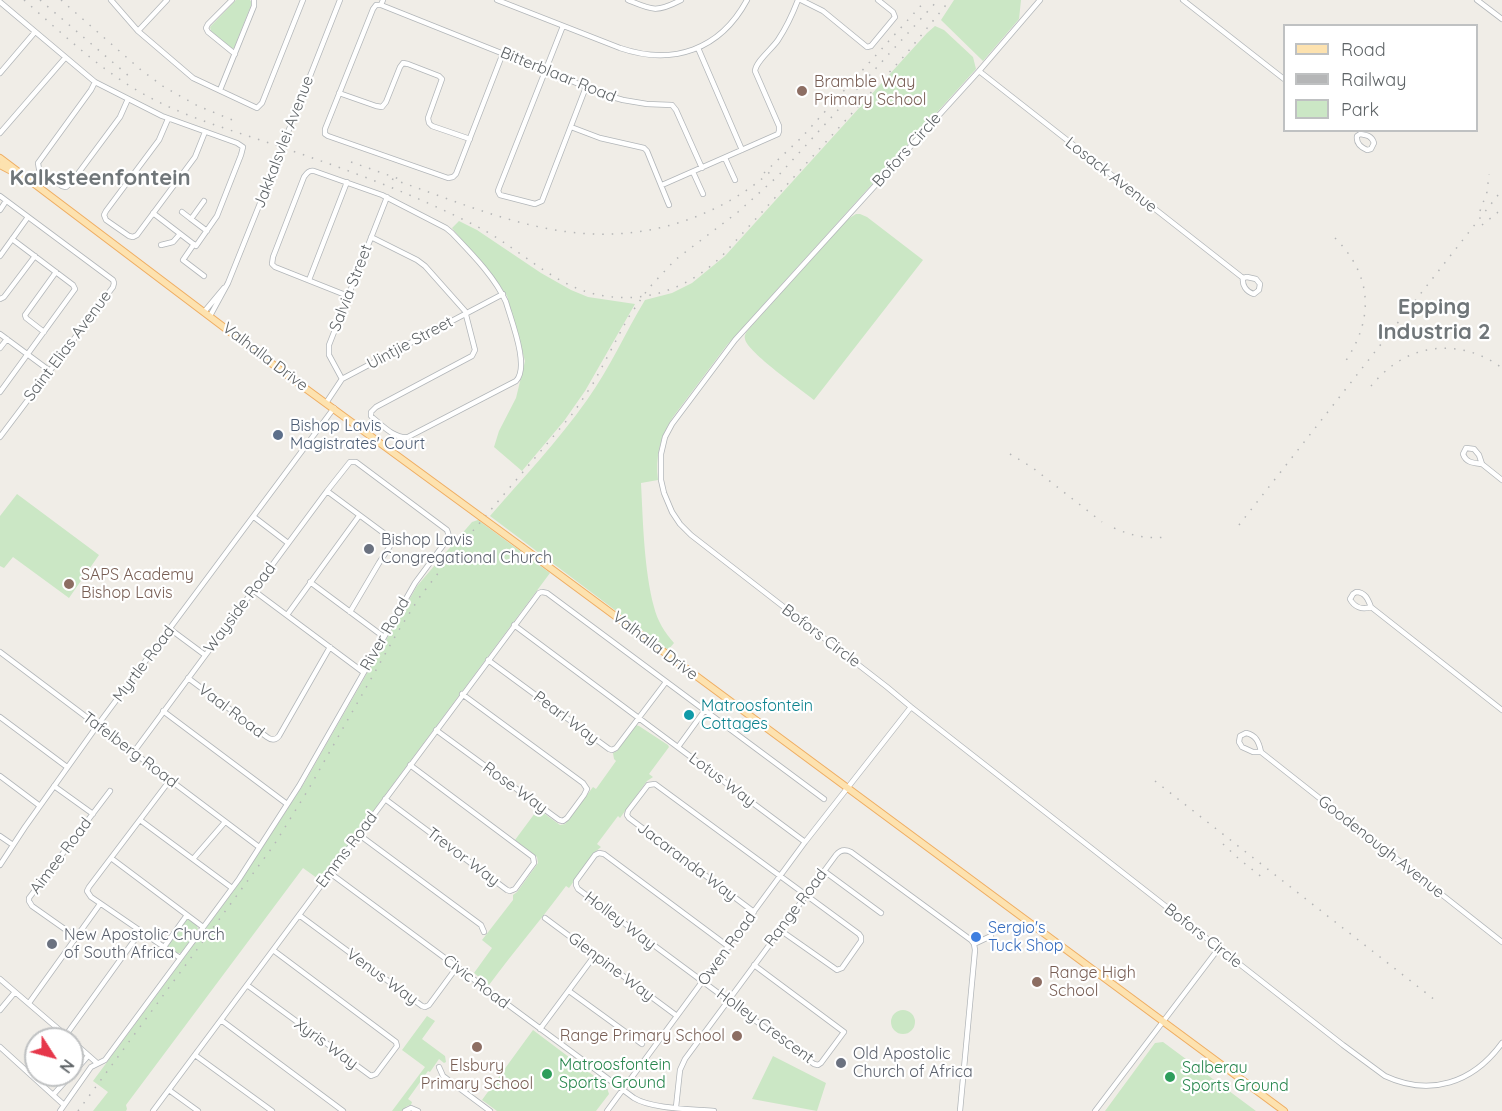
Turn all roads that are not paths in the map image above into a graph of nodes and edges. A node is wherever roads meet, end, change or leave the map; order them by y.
1 (111, 0) edge
2 (167, 0) edge
3 (232, 0) edge
4 (254, 0) edge
5 (303, 0) edge
6 (340, 0) edge
7 (497, 0) edge
8 (517, 0) edge
9 (628, 0) edge
10 (681, 0) edge
11 (747, 0) edge
12 (800, 0) edge
13 (878, 0) edge
14 (1040, 0) edge
15 (1183, 0) edge
16 (1477, 0) edge
17 (0, 2) edge
18 (640, 2) edge
19 (382, 3) edge
20 (515, 7) junction
21 (1502, 19) edge
22 (563, 26) junction
23 (138, 31) junction
24 (35, 32) junction
25 (698, 48) junction
26 (503, 53) junction
27 (235, 54) junction
28 (65, 58) junction
29 (545, 70) junction
30 (979, 71) junction
31 (0, 73) edge
32 (1283, 79) edge
33 (94, 82) junction
34 (586, 87) junction
35 (220, 90) junction
36 (339, 93) junction
37 (128, 99) junction
38 (168, 119) junction
39 (571, 127) junction
40 (205, 132) junction
41 (1352, 132) edge
42 (0, 133) edge
43 (1357, 136) dead end
44 (470, 139) junction
45 (742, 150) junction
46 (0, 158) edge
47 (725, 158) junction
48 (0, 165) edge
49 (702, 168) junction
50 (693, 172) junction
51 (28, 180) junction
52 (735, 180) dead end
53 (347, 182) junction
54 (662, 186) junction
55 (703, 194) dead end
56 (0, 196) edge
57 (387, 197) junction
58 (6, 201) junction
59 (204, 201) dead end
60 (669, 205) dead end
61 (0, 210) edge
62 (182, 212) dead end
63 (153, 213) junction
64 (28, 217) junction
65 (191, 219) junction
66 (207, 231) junction
67 (180, 234) junction
68 (371, 237) junction
69 (12, 239) junction
70 (194, 244) junction
71 (161, 245) dead end
72 (0, 256) edge
73 (35, 256) junction
74 (56, 272) junction
75 (204, 276) dead end
76 (1244, 278) dead end
77 (309, 280) junction
78 (503, 294) junction
79 (348, 296) junction
80 (0, 299) edge
81 (207, 314) junction
82 (466, 314) junction
83 (44, 332) junction
84 (0, 334) edge
85 (6, 339) junction
86 (0, 348) edge
87 (28, 355) junction
88 (50, 371) junction
89 (342, 379) junction
90 (0, 392) edge
91 (326, 403) junction
92 (334, 408) junction
93 (0, 437) edge
94 (347, 464) joint
95 (1482, 464) junction
96 (1502, 480) edge
97 (327, 491) junction
98 (359, 516) junction
99 (254, 517) junction
100 (288, 543) junction
101 (310, 582) junction
102 (253, 590) junction
103 (1371, 607) junction
104 (350, 612) junction
105 (286, 615) junction
106 (514, 625) junction
107 (170, 629) junction
108 (384, 637) junction
109 (330, 647) junction
110 (0, 652) edge
111 (205, 655) junction
112 (488, 660) junction
113 (363, 672) junction
114 (188, 678) junction
115 (666, 682) junction
116 (462, 694) junction
117 (911, 707) junction
118 (705, 710) junction
119 (163, 711) junction
120 (1502, 711) edge
121 (0, 717) edge
122 (638, 718) junction
123 (97, 726) junction
124 (436, 730) junction
125 (678, 747) junction
126 (1261, 752) junction
127 (133, 753) junction
128 (410, 765) junction
129 (67, 767) junction
130 (0, 776) edge
131 (170, 780) junction
132 (54, 786) junction
133 (847, 788) junction
134 (823, 790) dead end
135 (110, 791) dead end
136 (819, 795) junction
137 (385, 799) junction
138 (825, 799) dead end
139 (287, 804) junction
140 (40, 806) junction
141 (93, 814) junction
142 (140, 820) junction
143 (225, 822) junction
144 (358, 834) junction
145 (0, 836) edge
146 (806, 842) junction
147 (13, 845) junction
148 (260, 847) junction
149 (111, 858) junction
150 (193, 859) junction
151 (0, 865) edge
152 (824, 871) junction
153 (330, 873) junction
154 (781, 877) junction
155 (232, 888) junction
156 (806, 896) junction
157 (100, 903) junction
158 (754, 912) junction
159 (881, 913) dead end
160 (187, 915) junction
161 (299, 915) junction
162 (545, 918) dead end
163 (203, 927) junction
164 (780, 930) junction
165 (141, 932) junction
166 (484, 932) dead end
167 (991, 936) dead end
168 (76, 937) junction
169 (1502, 942) edge
170 (974, 944) junction
171 (164, 947) junction
172 (729, 947) junction
173 (1219, 948) junction
174 (273, 950) junction
175 (596, 955) junction
176 (180, 958) junction
177 (754, 965) junction
178 (457, 967) junction
179 (0, 979) edge
180 (703, 982) junction
181 (247, 985) junction
182 (568, 991) junction
183 (15, 992) junction
184 (728, 1000) junction
185 (29, 1003) junction
186 (0, 1010) edge
187 (677, 1016) junction
188 (221, 1020) junction
189 (1162, 1022) junction
190 (56, 1027) edge
191 (76, 1027) edge
192 (540, 1029) junction
193 (1502, 1043) edge
194 (642, 1044) dead end
195 (0, 1047) edge
196 (84, 1052) edge
197 (195, 1055) junction
198 (88, 1056) junction
199 (84, 1061) edge
200 (97, 1063) junction
201 (439, 1067) dead end
202 (61, 1087) edge
203 (169, 1090) junction
204 (622, 1090) junction
205 (54, 1095) junction
206 (64, 1105) junction
207 (676, 1107) junction
208 (408, 1109) edge
209 (60, 1111) edge
210 (153, 1111) edge
211 (198, 1111) edge
212 (272, 1111) edge
213 (343, 1111) edge
214 (418, 1111) edge
215 (490, 1111) edge
216 (607, 1111) edge
217 (714, 1111) edge
218 (960, 1111) edge
219 (1095, 1111) edge
220 (1284, 1111) edge

1 - 23 street
2 - 23 street
3 - 27 street
4 - 27 street
5 - 35 street
6 - 81 street, Jakkalsvlei Avenue, bridge
7 - 20 street
8 - 20 street
9 - 18 street
10 - 18 street
11 - 25 street
12 - 13 street
12 - 45 street
14 - 30 street, Bofors Circle
15 - 32 street
16 - 21 street
17 - 24 street
19 - 26 street, Bitterblaar Road
19 - 36 street
20 - 22 street
22 - 25 street
22 - 29 street
23 - 35 street
24 - 28 street
24 - 31 street
25 - 45 street
26 - 29 street, Bitterblaar Road
26 - 44 street
27 - 35 street
28 - 33 street
28 - 42 street
29 - 34 street, Bitterblaar Road
29 - 39 street
30 - 76 street, Losack Avenue
30 - 117 street, Bofors Circle
33 - 37 street
33 - 37 street
34 - 39 street
34 - 49 street, Bitterblaar Road
36 - 44 street
36 - 44 street
37 - 38 street
38 - 40 street
38 - 63 street
39 - 54 street
40 - 63 street
40 - 66 street
41 - 43 street
45 - 47 street
46 - 51 main road, Valhalla Drive
47 - 49 street
47 - 52 street
48 - 51 main road, Valhalla Drive
49 - 50 street
50 - 54 street
50 - 55 street
51 - 81 main road, Valhalla Drive
53 - 57 street
53 - 77 street
53 - 77 street
54 - 60 street
56 - 58 street, Saint Elias Avenue
57 - 68 street, Salvia Street
57 - 78 street
58 - 61 street
58 - 64 street, Saint Elias Avenue
59 - 65 street
62 - 65 street
63 - 67 street
64 - 69 street
64 - 88 street, Saint Elias Avenue
65 - 66 street
66 - 70 street
67 - 70 street
67 - 71 street
68 - 79 street, Salvia Street
68 - 82 street
69 - 72 street
69 - 73 street
70 - 75 street
73 - 74 street
73 - 80 street
74 - 83 street
74 - 83 street
77 - 79 street
78 - 82 street, Uintjie Street
78 - 82 street
79 - 89 street, Salvia Street
81 - 91 main road, Valhalla Drive
82 - 89 street, Uintjie Street
83 - 87 street
84 - 85 street
85 - 86 street
85 - 87 street
87 - 88 street
87 - 90 street
88 - 93 street, Saint Elias Avenue
89 - 91 street, Uintjie Street
91 - 92 main road, Valhalla Drive
92 - 99 street, Myrtle Road
92 - 133 main road, Valhalla Drive, bridge
94 - 97 street, Wayside Road
94 - 108 street, River Road
95 - 95 street
95 - 96 street
97 - 98 street
97 - 100 street, Wayside Road
98 - 101 street
98 - 104 street
99 - 100 street
99 - 107 street, Myrtle Road
100 - 102 street, Wayside Road
101 - 104 street
101 - 105 street
102 - 105 street
102 - 111 street, Wayside Road
103 - 103 street
103 - 120 street
104 - 108 street
105 - 109 street
106 - 112 street, Emms Road
106 - 115 street, Emms Road
106 - 122 street, Lotus Way
107 - 111 street
107 - 123 street, Myrtle Road
108 - 113 street, River Road
109 - 113 street
109 - 114 street, Vaal Road
110 - 123 street, Tafelberg Road
111 - 114 street, Wayside Road
112 - 116 street, Emms Road
112 - 122 street, Pearl Way
113 - 139 street, River Road
114 - 119 street, Wayside Road
115 - 118 street
115 - 122 street
116 - 124 street, Emms Road
116 - 124 street, Rose Way
117 - 133 street, Owen Road
117 - 173 street, Bofors Circle
118 - 125 street
118 - 136 street
119 - 127 street, Wayside Road
119 - 139 street
121 - 129 street
122 - 125 street, Lotus Way
123 - 127 street, Tafelberg Road
123 - 129 street, Myrtle Road
124 - 128 street, Emms Road
125 - 146 street, Lotus Way
126 - 126 street
126 - 169 street, Goodenough Avenue
127 - 131 street, Tafelberg Road
128 - 137 street, Emms Road
128 - 137 street, Trevor Way
129 - 132 street, Myrtle Road
130 - 140 street
131 - 142 street
131 - 143 street, Tafelberg Road
132 - 140 street, Myrtle Road
132 - 141 street
133 - 146 street, Owen Road
133 - 189 main road, Valhalla Drive
134 - 136 street
135 - 141 street, Aimee Road
136 - 138 street
137 - 144 street, Emms Road
139 - 148 street, River Road
140 - 147 street, Myrtle Road
141 - 168 street, Aimee Road
142 - 149 street
142 - 150 street
143 - 148 street, Tafelberg Road
143 - 150 street
144 - 153 street, Emms Road
144 - 166 street
145 - 147 street
146 - 154 street, Owen Road
147 - 151 street, Myrtle Road
148 - 155 street, River Road
149 - 157 street
149 - 160 street
150 - 155 street
152 - 156 street, Range Road
152 - 159 street
152 - 170 street, Range Road
153 - 161 street, Emms Road
153 - 178 street, Civic Road
154 - 156 street
154 - 158 street, Owen Road
154 - 158 street, Jacaranda Way
155 - 163 street, River Road
156 - 164 street, Range Road
156 - 164 street
157 - 165 street
157 - 168 street
158 - 172 street, Owen Road
160 - 163 street
160 - 171 street
161 - 174 street, Emms Road
161 - 178 street, Venus Way
162 - 175 street, Glenpine Way
163 - 176 street, River Road
164 - 177 street, Range Road
165 - 171 street
165 - 191 street
167 - 170 street
168 - 185 street
170 - 218 street
171 - 176 street
172 - 180 street, Owen Road
172 - 180 street, Holley Way
173 - 189 street
173 - 193 street, Bofors Circle
174 - 181 street, Emms Road
174 - 181 street, Xyris Way
175 - 182 street
175 - 187 street, Glenpine Way
176 - 200 street, River Road
177 - 184 street, Range Road
177 - 184 street, Holley Crescent
178 - 192 street, Civic Road
179 - 183 street
180 - 184 street, Holley Crescent
180 - 187 street, Owen Road
181 - 188 street, Emms Road
182 - 192 street
182 - 194 street
183 - 185 street
183 - 186 street
184 - 207 street, Range Road
185 - 190 street
187 - 204 street, Owen Road
188 - 197 street, Emms Road
188 - 213 street
189 - 219 street
189 - 220 main road, Valhalla Drive
192 - 204 street, Civic Road
195 - 205 street
196 - 198 street
197 - 203 street, Emms Road
197 - 212 street
198 - 199 street
198 - 200 street
200 - 206 street, River Road
201 - 215 street
202 - 205 street
203 - 210 street, Emms Road
203 - 211 street
204 - 207 street, Civic Road
204 - 216 street, Owen Road
205 - 206 street
206 - 209 street, River Road
207 - 217 street, Civic Road
208 - 214 street

